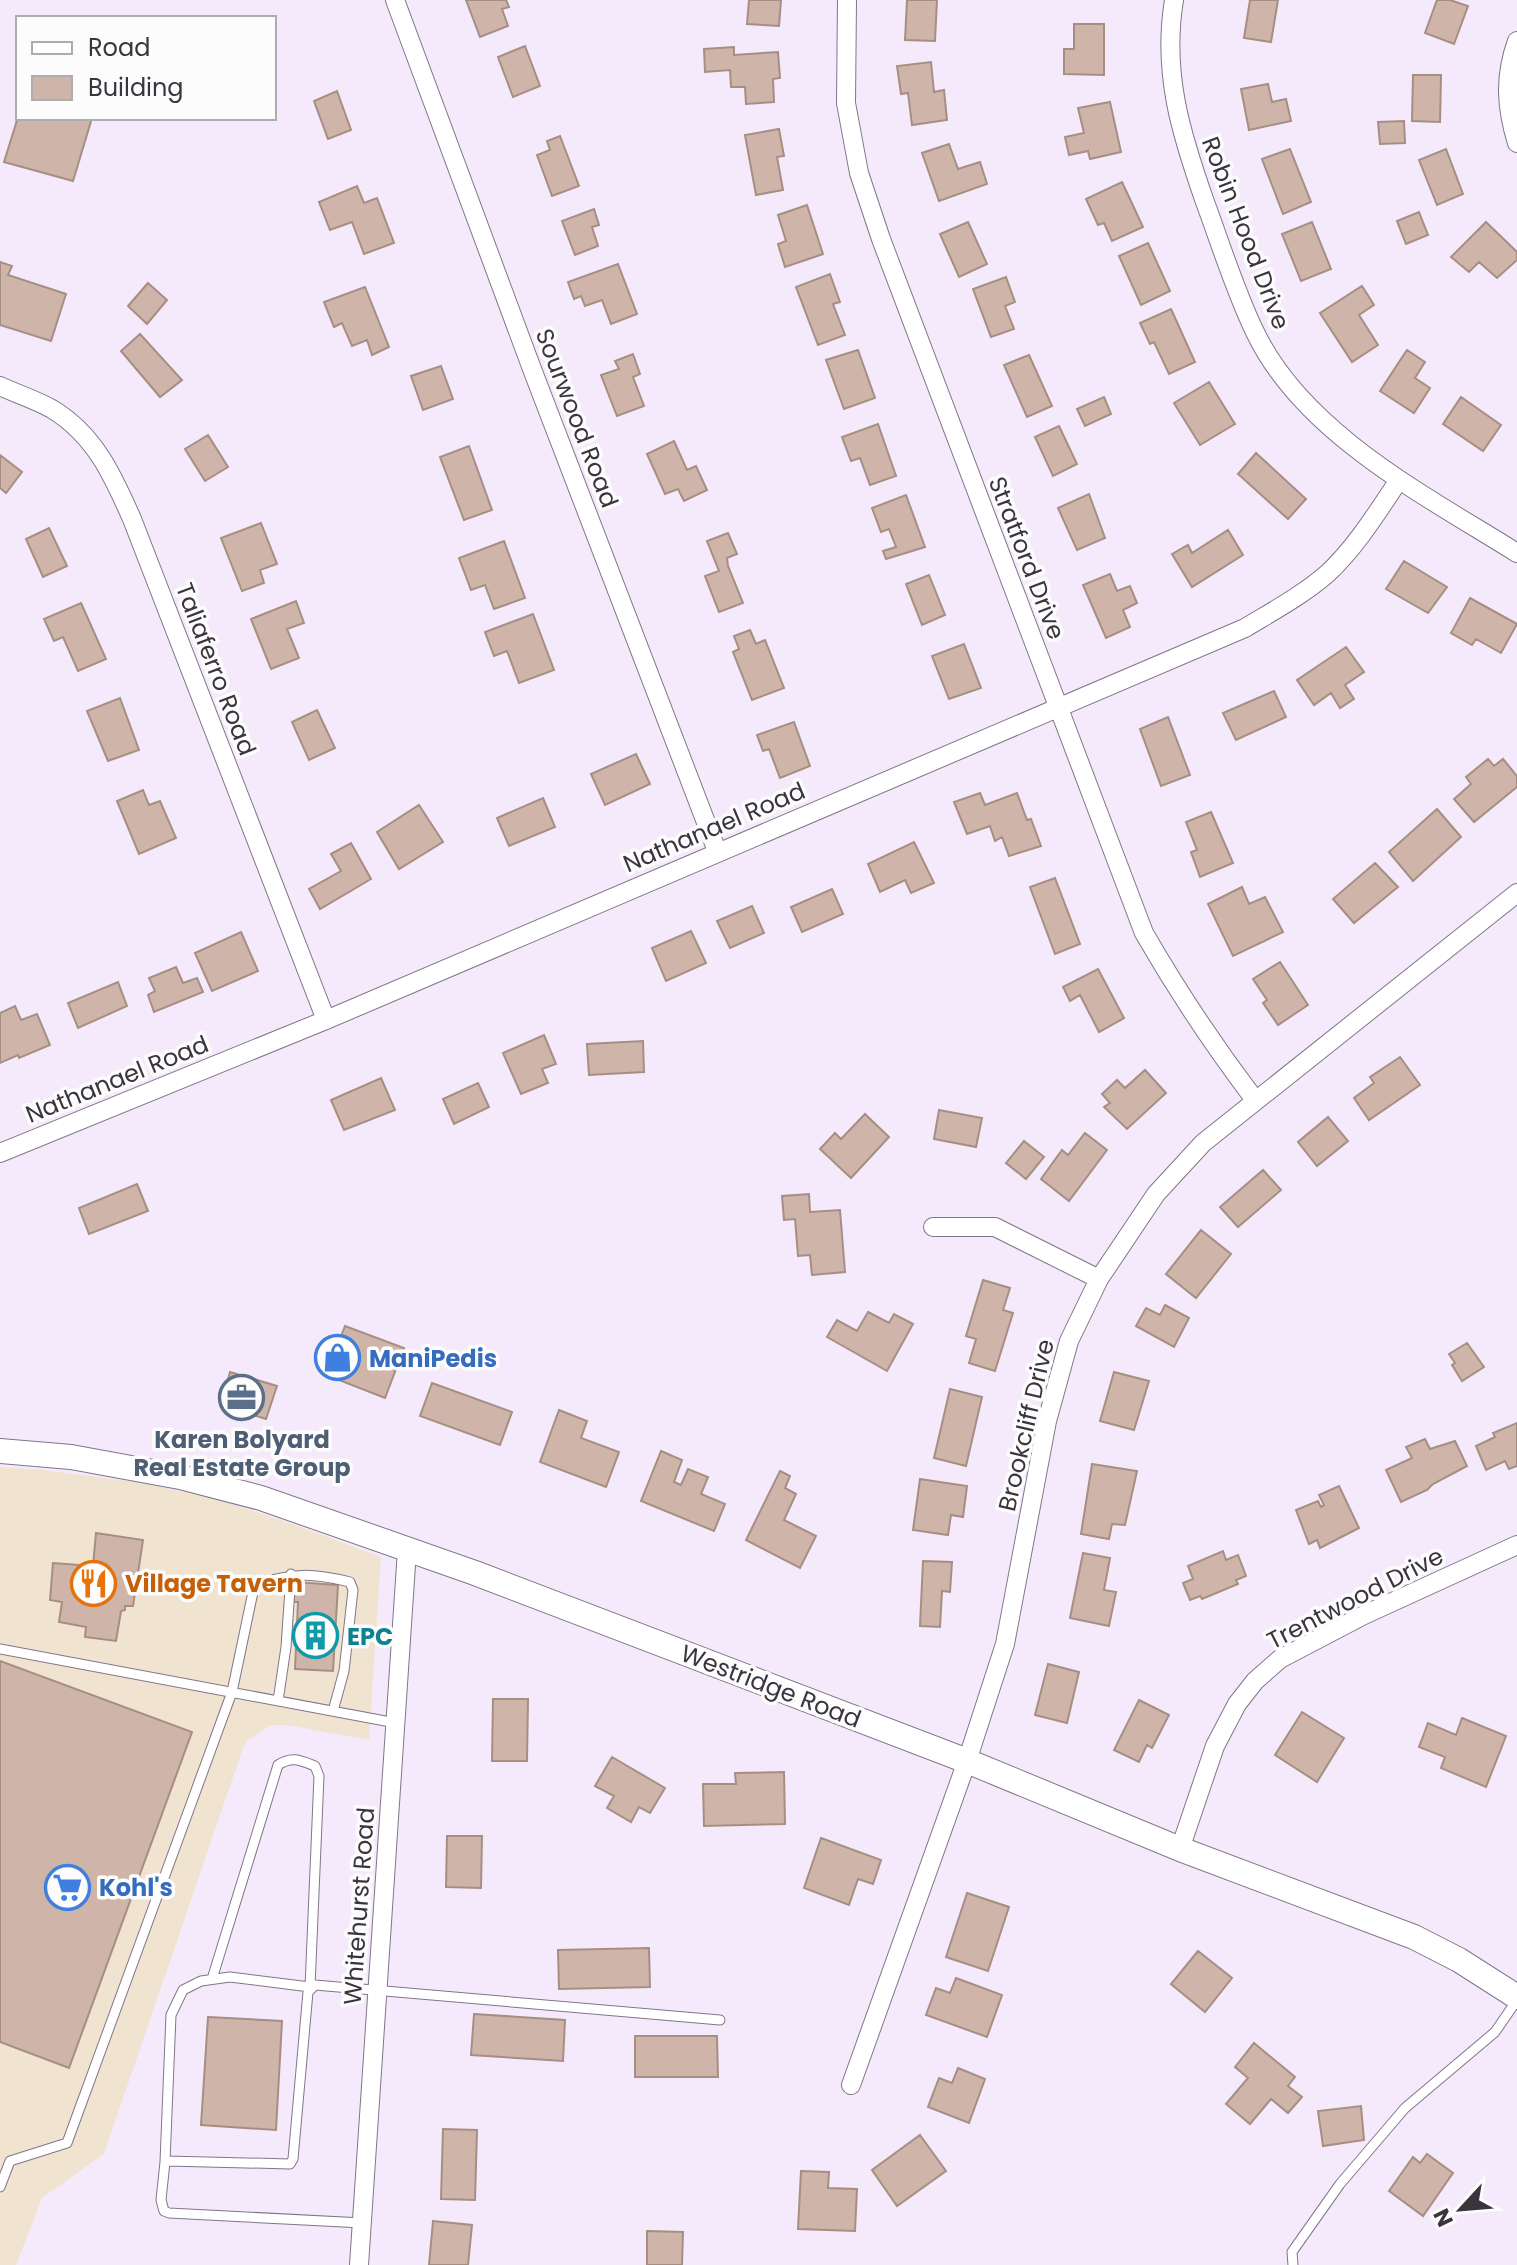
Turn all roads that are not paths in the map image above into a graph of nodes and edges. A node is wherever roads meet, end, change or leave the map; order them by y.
1 (395, 0) edge
2 (847, 0) edge
3 (1174, 0) edge
4 (1517, 41) edge
5 (1517, 143) edge
6 (0, 386) edge
7 (1399, 480) junction
8 (1517, 553) edge
9 (1059, 708) junction
10 (717, 851) junction
11 (1517, 893) edge
12 (326, 1020) junction
13 (1255, 1100) junction
14 (0, 1153) edge
15 (933, 1227) dead end
16 (1099, 1279) junction
17 (0, 1451) edge
18 (1517, 1545) edge
19 (407, 1550) junction
20 (291, 1574) junction
21 (0, 1649) edge
22 (232, 1692) junction
23 (278, 1701) junction
24 (333, 1711) junction
25 (396, 1723) junction
26 (967, 1761) junction
27 (1180, 1849) junction
28 (212, 1979) junction
29 (310, 1987) junction
30 (378, 1990) junction
31 (1517, 1998) edge
32 (720, 2020) dead end
33 (851, 2085) dead end
34 (165, 2162) junction
35 (0, 2187) edge
36 (363, 2223) junction
37 (359, 2265) edge
38 (1293, 2265) edge

1 - 10 street, Sourwood Road
2 - 9 street, Stratford Drive
3 - 7 street, Robin Hood Drive
4 - 5 street
6 - 12 street, Taliaferro Road
7 - 8 street, Robin Hood Drive
7 - 9 street, Nathanael Road
9 - 10 street, Nathanael Road
9 - 13 street, Stratford Drive
10 - 12 street, Nathanael Road
11 - 13 street, Brookcliff Drive
12 - 14 street, Nathanael Road
13 - 16 street, Brookcliff Drive
15 - 16 street
16 - 26 street, Brookcliff Drive
17 - 19 main road, Westridge Road
18 - 27 street, Trentwood Drive
19 - 25 street, Whitehurst Road
19 - 26 main road, Westridge Road
20 - 22 lane
20 - 23 lane
20 - 24 lane
21 - 22 lane
22 - 23 lane
22 - 35 lane
23 - 24 lane
24 - 25 lane
25 - 30 street, Whitehurst Road
26 - 27 main road, Westridge Road
26 - 33 street, Brookcliff Drive
27 - 31 main road, Westridge Road
28 - 29 lane
28 - 29 lane
28 - 34 lane
29 - 30 lane
29 - 34 lane
30 - 32 lane
30 - 36 street, Whitehurst Road
31 - 38 lane
34 - 36 lane
36 - 37 street, Whitehurst Road

